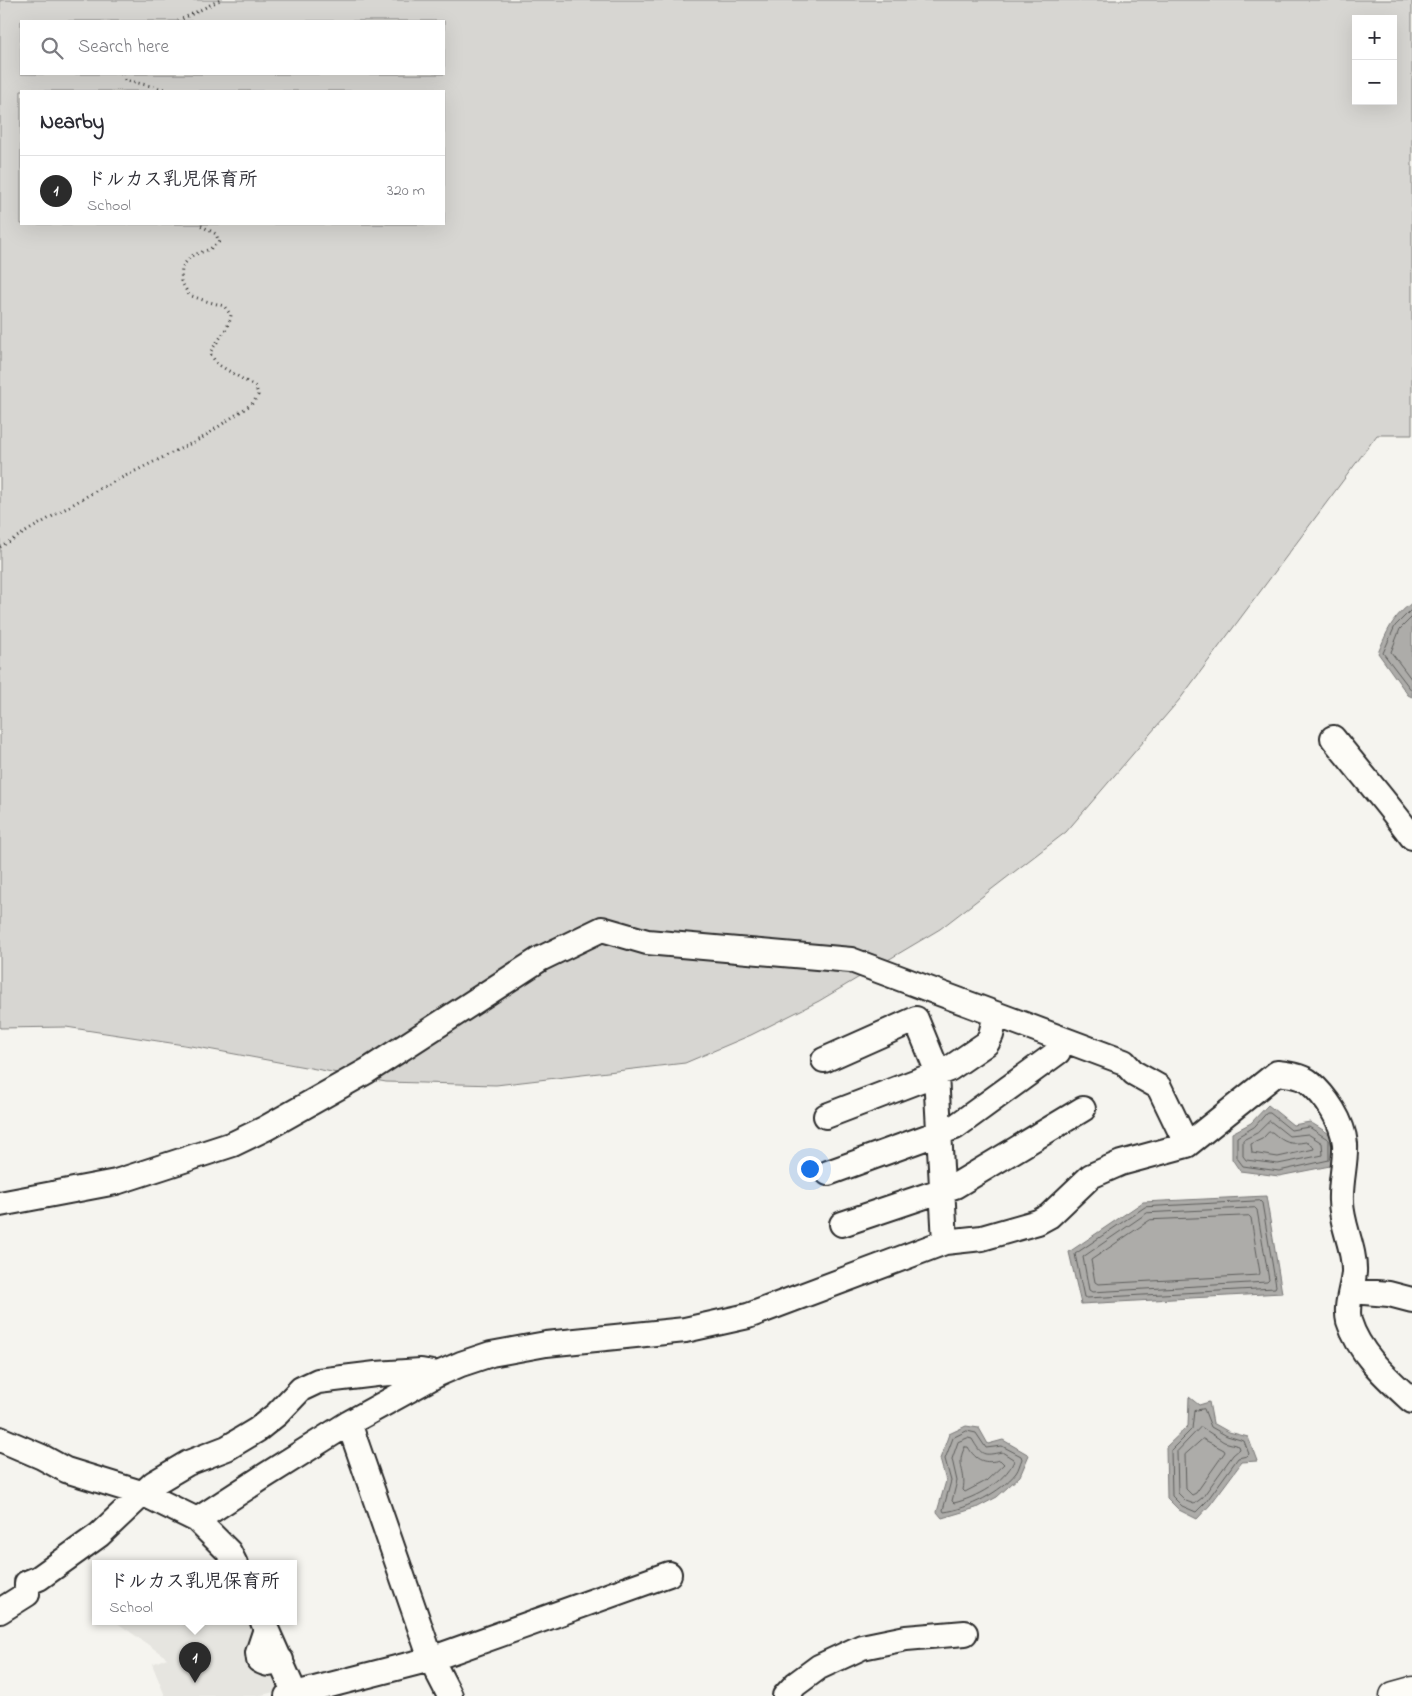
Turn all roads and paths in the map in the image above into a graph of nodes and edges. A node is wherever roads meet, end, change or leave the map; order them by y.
1 (220, 0) edge
2 (180, 20) edge
3 (124, 75) edge
4 (165, 90) edge
5 (200, 225) edge
6 (0, 547) edge
7 (1333, 738) dead end
8 (1412, 837) edge
9 (996, 1014) junction
10 (1058, 1052) dead end
11 (824, 1060) dead end
12 (936, 1074) junction
13 (1083, 1109) dead end
14 (826, 1116) dead end
15 (939, 1132) junction
16 (1187, 1145) junction
17 (828, 1173) dead end
18 (942, 1191) junction
19 (0, 1204) edge
20 (842, 1224) dead end
21 (945, 1242) junction
22 (1351, 1291) junction
23 (1412, 1300) edge
24 (438, 1374) junction
25 (1412, 1401) edge
26 (349, 1423) junction
27 (0, 1439) edge
28 (144, 1494) junction
29 (197, 1520) junction
30 (232, 1560) edge
31 (669, 1574) dead end
32 (0, 1611) edge
33 (264, 1626) edge
34 (965, 1633) dead end
35 (431, 1659) junction
36 (1412, 1691) edge
37 (291, 1695) edge
38 (450, 1696) edge
39 (785, 1696) edge
40 (1394, 1696) edge

1 - 2 path
3 - 4 path
5 - 6 path
7 - 8 street
9 - 12 street
9 - 16 street
9 - 19 street
10 - 15 street
11 - 12 street
12 - 14 street
12 - 15 street
13 - 18 street
15 - 17 street
15 - 18 street
16 - 21 street
16 - 22 street
18 - 20 street
18 - 21 street
21 - 24 street
22 - 23 street
22 - 25 street
24 - 26 street
24 - 28 street
26 - 29 street
26 - 35 street
27 - 28 street
28 - 29 street
28 - 32 street
29 - 30 street
31 - 35 street
33 - 37 street
34 - 39 street
35 - 37 street
35 - 38 street
36 - 40 highway

